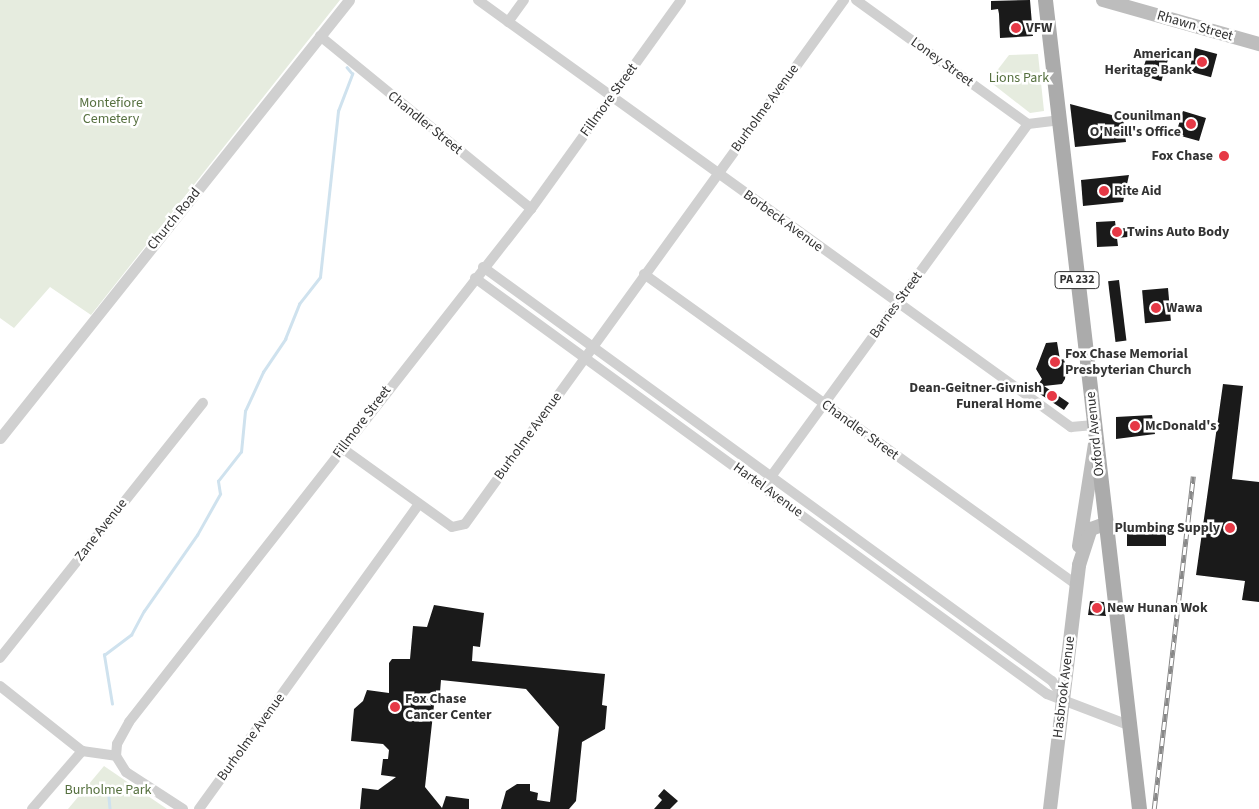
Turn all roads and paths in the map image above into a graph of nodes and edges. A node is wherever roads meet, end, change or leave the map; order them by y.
1 (349, 0) edge
2 (478, 0) edge
3 (524, 0) edge
4 (682, 0) edge
5 (844, 0) edge
6 (856, 0) edge
7 (1045, 0) edge
8 (1103, 0) edge
9 (508, 22) junction
10 (320, 36) junction
11 (1259, 44) edge
12 (613, 95) junction
13 (1058, 120) junction
14 (1028, 124) junction
15 (717, 174) junction
16 (531, 209) junction
17 (483, 267) junction
18 (644, 274) junction
19 (475, 278) junction
20 (897, 304) junction
21 (592, 346) junction
22 (583, 359) junction
23 (203, 403) dead end
24 (824, 404) junction
25 (1094, 425) junction
26 (0, 438) edge
27 (1096, 441) junction
28 (342, 448) junction
29 (770, 477) junction
30 (763, 486) junction
31 (419, 504) junction
32 (1105, 524) junction
33 (1079, 565) junction
34 (1077, 585) junction
35 (0, 658) edge
36 (0, 686) edge
37 (1062, 697) junction
38 (1128, 725) junction
39 (82, 750) junction
40 (116, 756) junction
41 (32, 809) edge
42 (183, 809) edge
43 (199, 809) edge
44 (1050, 809) edge
45 (1138, 809) edge

1 - 10 street, Church Road
2 - 9 street, Borbeck Avenue
3 - 9 street
4 - 12 street, Fillmore Street
5 - 15 street, Burholme Avenue
6 - 14 street, Loney Street
7 - 13 main road, Oxford Avenue / PA 232
8 - 11 main road, Rhawn Street
9 - 12 street, Borbeck Avenue
10 - 16 street, Chandler Street
10 - 26 street, Church Road
12 - 15 street, Borbeck Avenue
12 - 16 street, Fillmore Street
13 - 14 street
13 - 25 main road, Oxford Avenue / PA 232
14 - 20 street, Barnes Street
15 - 18 street, Burholme Avenue
15 - 20 street, Borbeck Avenue
16 - 17 street, Fillmore Street
17 - 19 street, Fillmore Street
17 - 21 street, Hartel Avenue
18 - 21 street, Burholme Avenue
18 - 24 street, Chandler Street
19 - 22 street, Hartel Avenue
19 - 28 street, Fillmore Street
20 - 24 street, Barnes Street
20 - 25 street, Borbeck Avenue
21 - 22 street, Burholme Avenue
21 - 29 street, Hartel Avenue
22 - 30 street, Hartel Avenue
22 - 31 street, Burholme Avenue
23 - 35 street, Zane Avenue
24 - 29 street, Barnes Street
24 - 34 street, Chandler Street
25 - 27 main road, Oxford Avenue / PA 232
27 - 32 main road, Oxford Avenue / PA 232
27 - 33 main road, Hasbrook Avenue
28 - 31 street
28 - 40 street, Fillmore Street
29 - 30 street, Barnes Street
29 - 37 street, Hartel Avenue
30 - 37 street, Hartel Avenue
31 - 43 street, Burholme Avenue
32 - 33 main road, Hasbrook Avenue
32 - 38 main road, Oxford Avenue / PA 232
33 - 34 main road, Hasbrook Avenue
34 - 37 main road, Hasbrook Avenue
36 - 39 street
37 - 38 street, Hartel Avenue
37 - 44 main road, Hasbrook Avenue
38 - 45 main road, Oxford Avenue / PA 232
39 - 40 street
39 - 41 street
40 - 42 street

